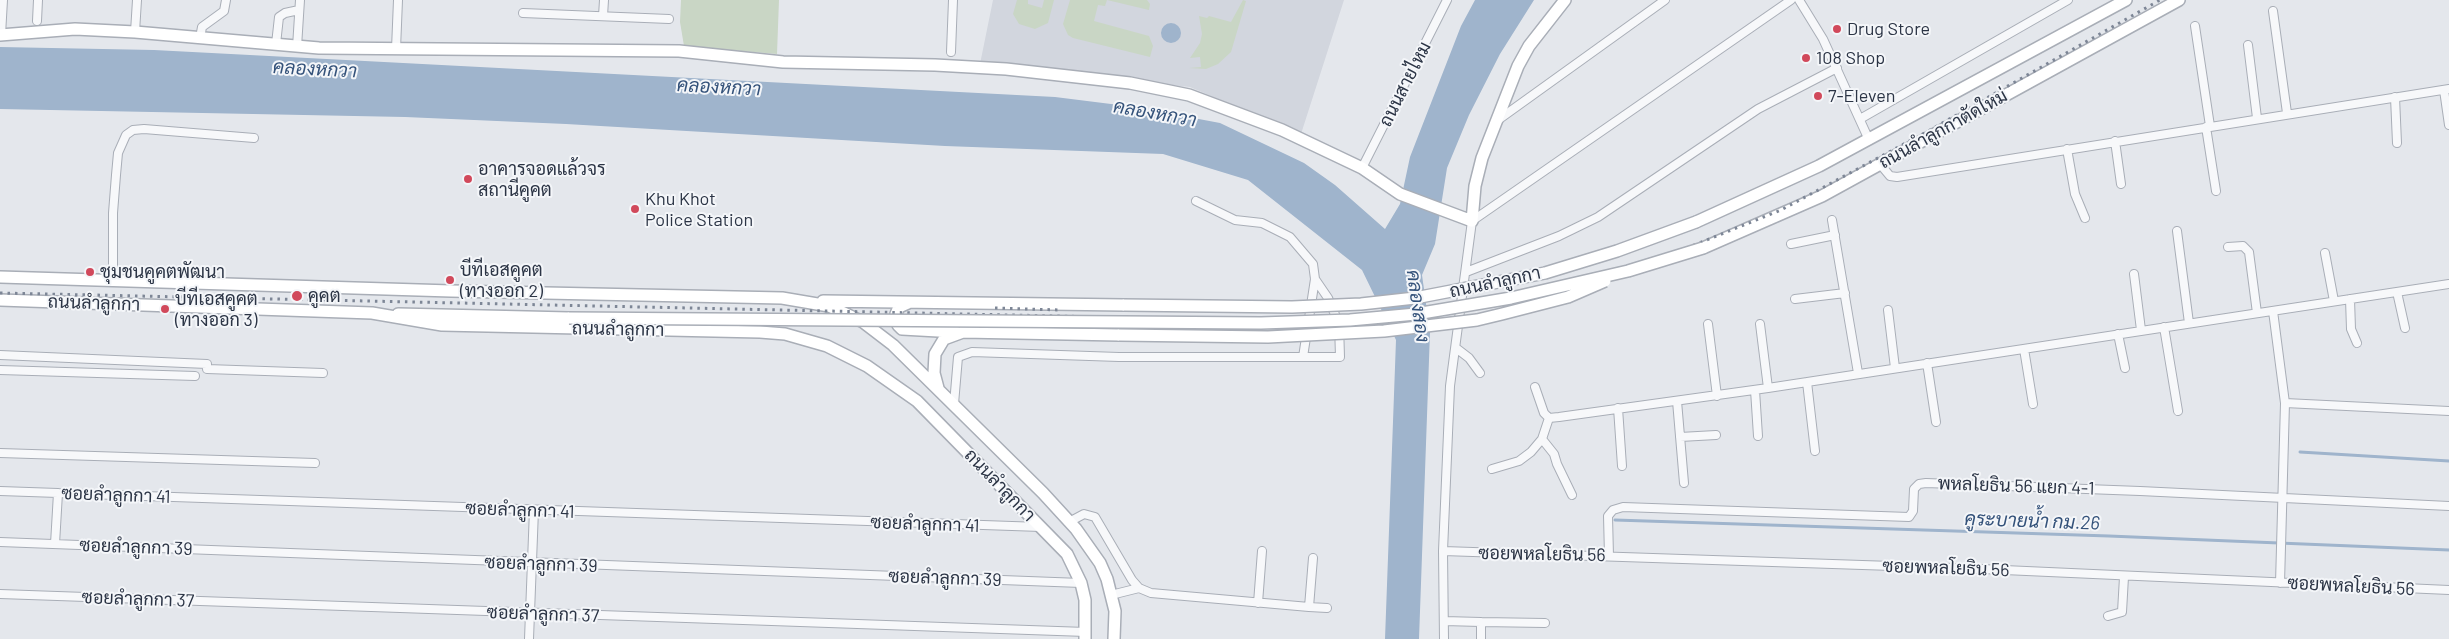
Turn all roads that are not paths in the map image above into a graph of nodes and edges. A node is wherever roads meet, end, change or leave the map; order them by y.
1 (3, 0) edge
2 (38, 0) edge
3 (137, 0) edge
4 (226, 0) edge
5 (300, 0) edge
6 (398, 0) edge
7 (604, 0) edge
8 (953, 0) edge
9 (1447, 0) edge
10 (1565, 0) edge
11 (1665, 0) edge
12 (1791, 0) edge
13 (1799, 0) edge
14 (2068, 0) edge
15 (2126, 0) edge
16 (2179, 0) edge
17 (299, 10) junction
18 (2273, 11) dead end
19 (523, 13) dead end
20 (603, 16) junction
21 (669, 19) dead end
22 (37, 22) dead end
23 (2195, 26) dead end
24 (135, 32) junction
25 (0, 35) edge
26 (200, 38) junction
27 (276, 44) junction
28 (2248, 45) dead end
29 (297, 47) junction
30 (396, 49) junction
31 (951, 52) dead end
32 (1837, 68) junction
33 (2447, 90) edge
34 (2395, 97) junction
35 (2287, 114) junction
36 (2257, 118) junction
37 (1860, 119) junction
38 (1497, 121) junction
39 (2449, 125) edge
40 (2208, 126) junction
41 (254, 138) dead end
42 (1869, 140) junction
43 (2115, 141) junction
44 (2397, 143) dead end
45 (2068, 149) junction
46 (1880, 164) junction
47 (1362, 168) junction
48 (2121, 184) dead end
49 (2216, 192) dead end
50 (1196, 201) dead end
51 (2085, 218) dead end
52 (1832, 220) dead end
53 (1472, 221) junction
54 (1696, 222) joint
55 (2177, 231) dead end
56 (1835, 236) junction
57 (1791, 244) dead end
58 (2228, 247) dead end
59 (1703, 248) joint
60 (2325, 253) dead end
61 (1628, 271) junction
62 (1466, 272) junction
63 (2134, 274) dead end
64 (0, 277) edge
65 (1315, 279) junction
66 (113, 281) junction
67 (2449, 284) edge
68 (2397, 292) junction
69 (1844, 293) junction
70 (1795, 298) dead end
71 (2350, 299) junction
72 (0, 300) edge
73 (807, 301) junction
74 (2334, 301) junction
75 (910, 302) junction
76 (1888, 310) dead end
77 (2273, 311) junction
78 (372, 313) junction
79 (2257, 313) junction
80 (2189, 323) junction
81 (1708, 324) dead end
82 (1760, 324) dead end
83 (2164, 327) junction
84 (2405, 328) dead end
85 (2141, 330) junction
86 (963, 332) junction
87 (2118, 334) junction
88 (2357, 343) dead end
89 (1456, 348) junction
90 (2024, 349) junction
91 (0, 355) edge
92 (1303, 356) junction
93 (1927, 363) junction
94 (1895, 368) junction
95 (2125, 368) dead end
96 (0, 370) edge
97 (323, 373) dead end
98 (1480, 373) dead end
99 (1858, 373) junction
100 (195, 376) dead end
101 (1807, 382) junction
102 (1535, 387) dead end
103 (938, 388) junction
104 (1768, 388) junction
105 (1755, 390) junction
106 (1717, 396) junction
107 (1677, 401) junction
108 (2285, 403) junction
109 (954, 404) junction
110 (2033, 404) dead end
111 (1618, 408) junction
112 (2178, 411) dead end
113 (2449, 411) edge
114 (1549, 418) junction
115 (1936, 422) dead end
116 (1716, 435) dead end
117 (1758, 436) dead end
118 (1680, 437) junction
119 (1542, 439) junction
120 (1816, 451) dead end
121 (0, 453) edge
122 (315, 463) dead end
123 (1622, 466) dead end
124 (1492, 469) dead end
125 (1684, 483) dead end
126 (0, 491) edge
127 (58, 493) junction
128 (1572, 495) dead end
129 (2283, 499) junction
130 (2449, 506) edge
131 (534, 510) junction
132 (1070, 522) junction
133 (1041, 528) junction
134 (0, 542) edge
135 (55, 544) junction
136 (1262, 551) dead end
137 (1443, 551) junction
138 (1609, 556) junction
139 (1313, 558) dead end
140 (532, 563) junction
141 (2124, 577) junction
142 (1081, 583) junction
143 (2280, 583) junction
144 (1139, 588) junction
145 (2449, 590) edge
146 (0, 594) edge
147 (1111, 595) junction
148 (1258, 603) junction
149 (1309, 607) junction
150 (1327, 608) dead end
151 (530, 614) junction
152 (2108, 616) dead end
153 (1444, 621) junction
154 (1481, 622) junction
155 (1545, 623) dead end
156 (1086, 636) edge
157 (529, 639) edge
158 (1114, 639) edge
159 (1444, 639) edge
160 (1481, 639) edge

1 - 25 street
2 - 22 street
3 - 24 street
4 - 26 street
5 - 17 street
6 - 30 street
7 - 20 street
8 - 31 street
9 - 47 street, ถนนสายไหม
10 - 38 main road
11 - 38 street
12 - 53 street
13 - 32 street
14 - 37 street
15 - 42 main road, ถนนลำลูกกาตัดใหม่
16 - 46 main road, ถนนลำลูกกาตัดใหม่
17 - 27 street
17 - 29 street
18 - 35 street
19 - 20 street
20 - 21 street
23 - 40 street
24 - 25 main road
24 - 26 main road
26 - 27 main road
27 - 29 main road
28 - 36 street
29 - 30 main road
30 - 47 main road
32 - 37 street
32 - 62 street
33 - 34 street
33 - 39 street
34 - 35 street
34 - 44 street
35 - 36 street
36 - 40 street
37 - 42 street
38 - 53 main road
40 - 43 street
40 - 49 street
41 - 66 street
42 - 54 main road, ถนนลำลูกกาตัดใหม่
43 - 45 street
43 - 48 street
45 - 46 street
45 - 51 street
46 - 59 main road, ถนนลำลูกกาตัดใหม่
47 - 53 main road
50 - 65 street
52 - 56 street
53 - 62 street
54 - 75 main road, ถนนลำลูกกา, bridge
55 - 80 street
56 - 57 street
56 - 69 street
58 - 79 street
59 - 61 main road, ถนนลำลูกกา, bridge
60 - 74 street
61 - 78 main road, ถนนลำลูกกา, bridge
61 - 86 main road, bridge
62 - 89 street
63 - 85 street
64 - 66 main road, ถนนลำลูกกา
65 - 92 street
65 - 92 street
66 - 73 main road, ถนนลำลูกกา
67 - 68 street
68 - 71 street
68 - 84 street
69 - 70 street
69 - 99 street
71 - 74 street
71 - 88 street
72 - 78 main road, ถนนลำลูกกา
73 - 75 main road, ถนนลำลูกกา
73 - 103 main road, ถนนลำลูกกา
74 - 77 street
75 - 86 main road
76 - 94 street
77 - 79 street
77 - 108 street
78 - 133 main road, ถนนลำลูกกา
79 - 80 street
80 - 83 street
81 - 106 street
82 - 104 street
83 - 85 street
83 - 112 street
85 - 87 street
86 - 103 main road
87 - 90 street
87 - 95 street
89 - 98 street
89 - 137 street
90 - 93 street
90 - 110 street
91 - 97 street
92 - 109 street
93 - 94 street
93 - 115 street
94 - 99 street
96 - 100 street
99 - 101 street
101 - 104 street
101 - 120 street
102 - 114 street
103 - 109 main road, ถนนลำลูกกา
104 - 105 street
105 - 106 street
105 - 117 street
106 - 107 street
107 - 111 street
107 - 118 street
108 - 113 street
108 - 129 street
109 - 132 main road, ถนนลำลูกกา
111 - 114 street
111 - 123 street
114 - 119 street
116 - 118 street
118 - 125 street
119 - 124 street
119 - 128 street
121 - 122 street
126 - 127 street, ซอยลำลูกกา 41
127 - 131 street, ซอยลำลูกกา 41
127 - 135 street
129 - 130 street
129 - 138 street, พหลโยธิน 56 แยก 4-1
129 - 143 street
131 - 133 street, ซอยลำลูกกา 41
131 - 140 street
132 - 144 street
132 - 147 main road, ถนนลำลูกกา
133 - 142 main road, ถนนลำลูกกา
134 - 135 street, ซอยลำลูกกา 39
135 - 140 street, ซอยลำลูกกา 39
136 - 148 street
137 - 138 street, ซอยพหลโยธิน 56
137 - 153 street
138 - 141 street, ซอยพหลโยธิน 56
139 - 149 street
140 - 142 street, ซอยลำลูกกา 39
140 - 151 street
141 - 143 street, ซอยพหลโยธิน 56
141 - 152 street
142 - 156 main road, ถนนลำลูกกา
143 - 145 street, ซอยพหลโยธิน 56
144 - 147 street
144 - 148 street
146 - 151 street, ซอยลำลูกกา 37
147 - 158 main road, ถนนลำลูกกา
148 - 149 street
149 - 150 street
151 - 156 street, ซอยลำลูกกา 37
151 - 157 street
153 - 154 street
153 - 159 street
154 - 155 street
154 - 160 street

